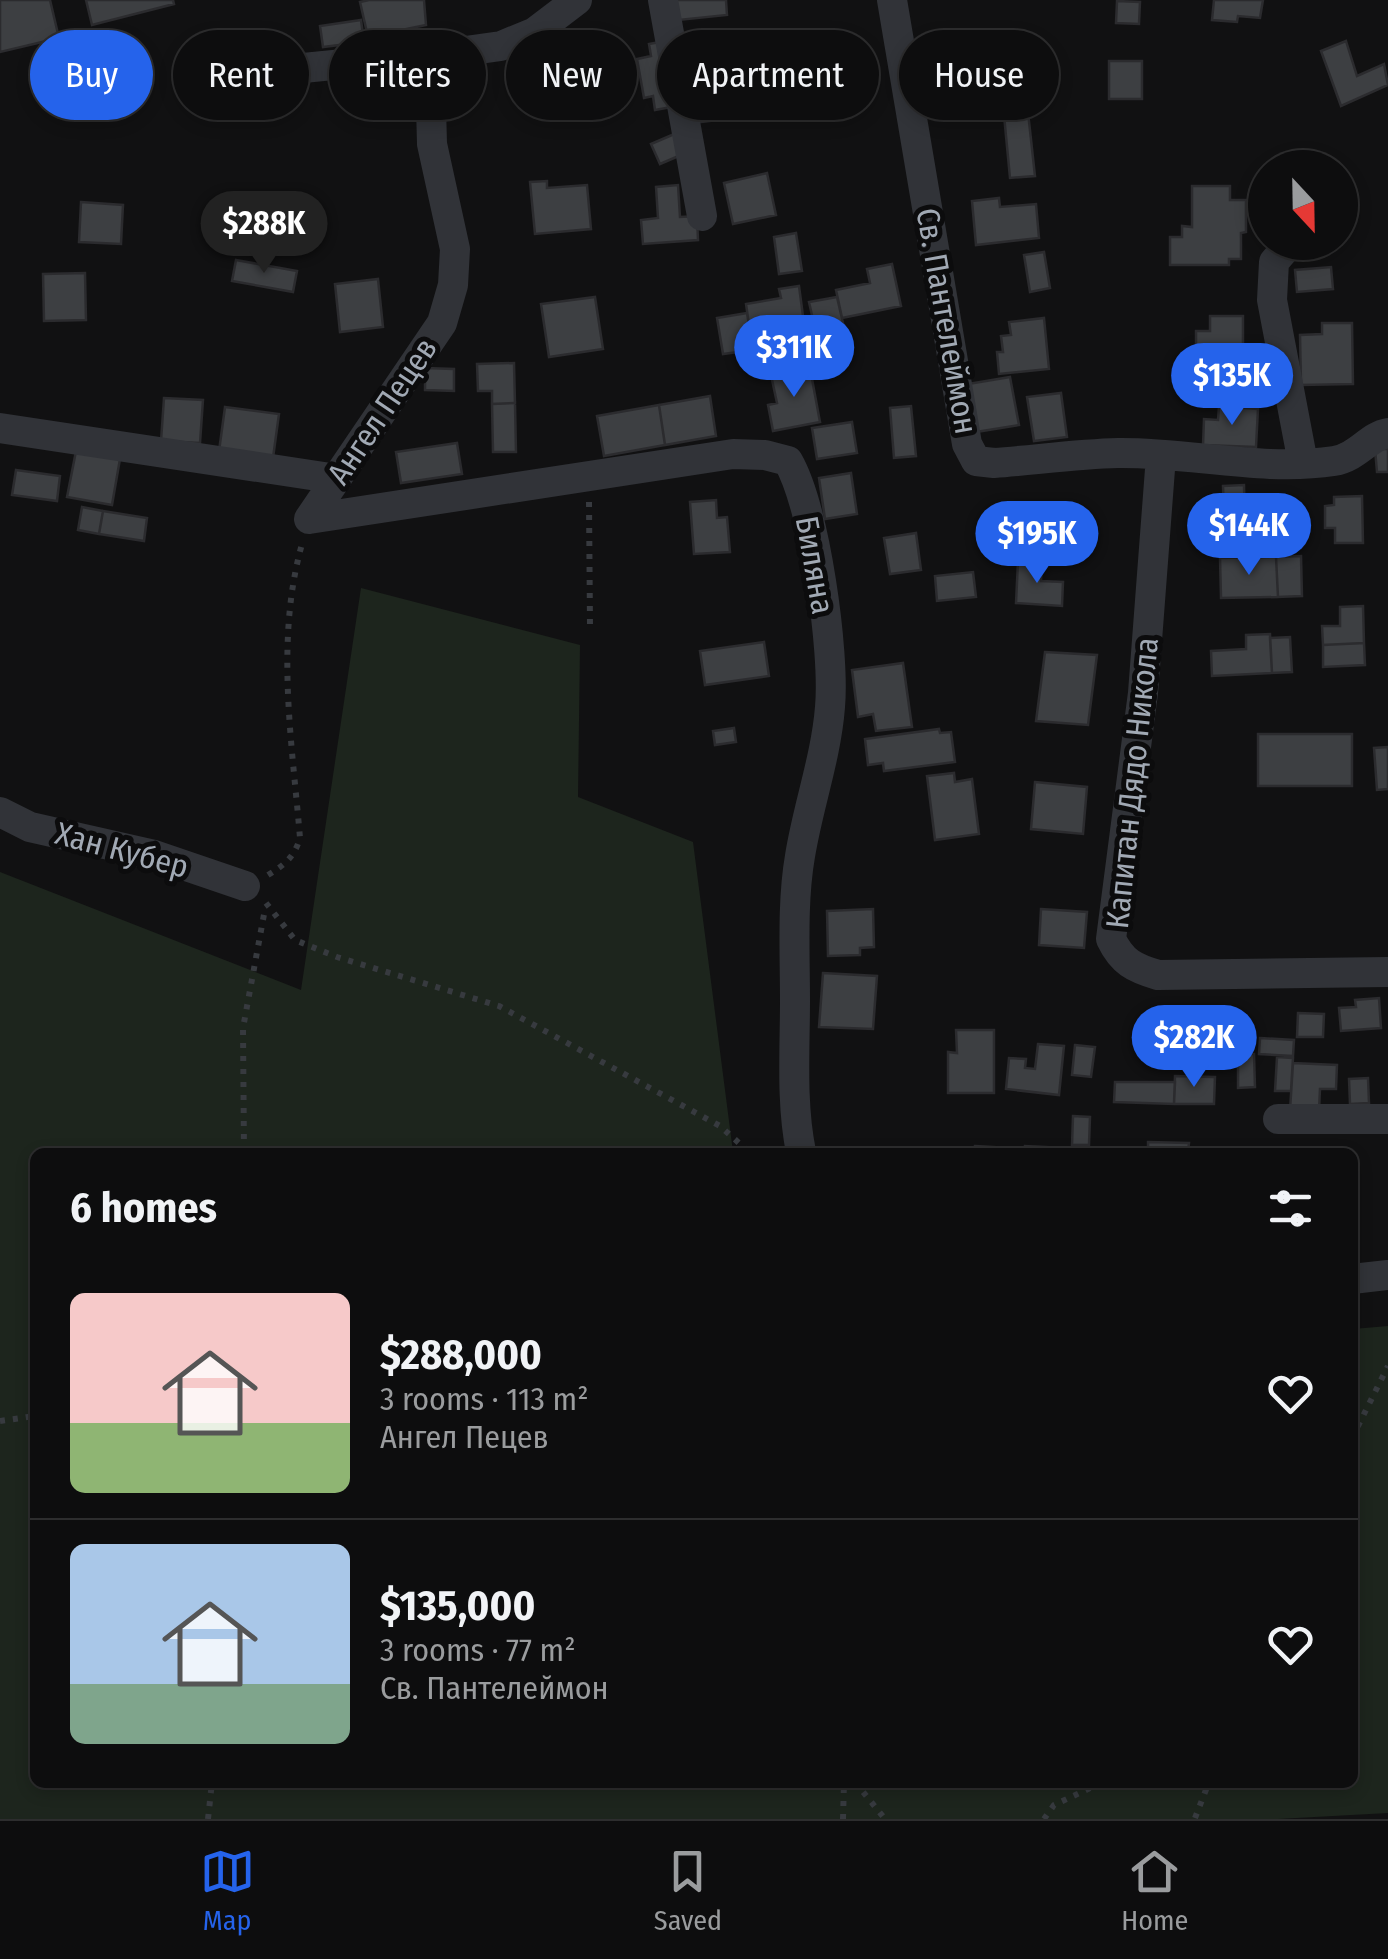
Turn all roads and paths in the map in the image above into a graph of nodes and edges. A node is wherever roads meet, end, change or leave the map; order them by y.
1 (577, 0) edge
2 (662, 0) edge
3 (892, 0) edge
4 (486, 48) edge
5 (431, 120) edge
6 (702, 216) dead end
7 (1276, 260) edge
8 (0, 428) edge
9 (1388, 433) edge
10 (1161, 456) junction
11 (1304, 462) junction
12 (590, 476) junction
13 (337, 479) junction
14 (309, 519) junction
15 (590, 624) dead end
16 (0, 812) edge
17 (256, 895) junction
18 (1388, 972) edge
19 (1278, 1119) dead end
20 (1388, 1119) edge
21 (244, 1148) edge
22 (744, 1148) edge
23 (801, 1148) edge
24 (1388, 1275) edge
25 (1358, 1278) edge
26 (1388, 1366) edge
27 (30, 1417) edge
28 (0, 1421) edge
29 (1358, 1426) edge
30 (211, 1788) edge
31 (844, 1788) edge
32 (860, 1788) edge
33 (1091, 1788) edge
34 (1208, 1788) edge
35 (1195, 1818) edge
36 (208, 1819) edge
37 (843, 1819) edge
38 (886, 1819) edge
39 (1044, 1819) edge

1 - 4 street
2 - 6 street
3 - 10 street, Св. Пантелеймон
5 - 13 street, Ангел Пецев
7 - 11 street
8 - 13 street
9 - 11 street, Св. Пантелеймон
10 - 11 street, Св. Пантелеймон
10 - 18 street, Капитан Дядо Никола
12 - 14 street, Биляна
12 - 15 path
12 - 23 street, Биляна
13 - 14 street, Ангел Пецев
14 - 17 path, Ангел Пецев
16 - 17 street, Хан Кубер
17 - 21 path
17 - 22 path
19 - 20 street
24 - 25 street
26 - 29 path
27 - 28 path
30 - 36 path
31 - 37 path
32 - 38 path
33 - 39 path
34 - 35 path

